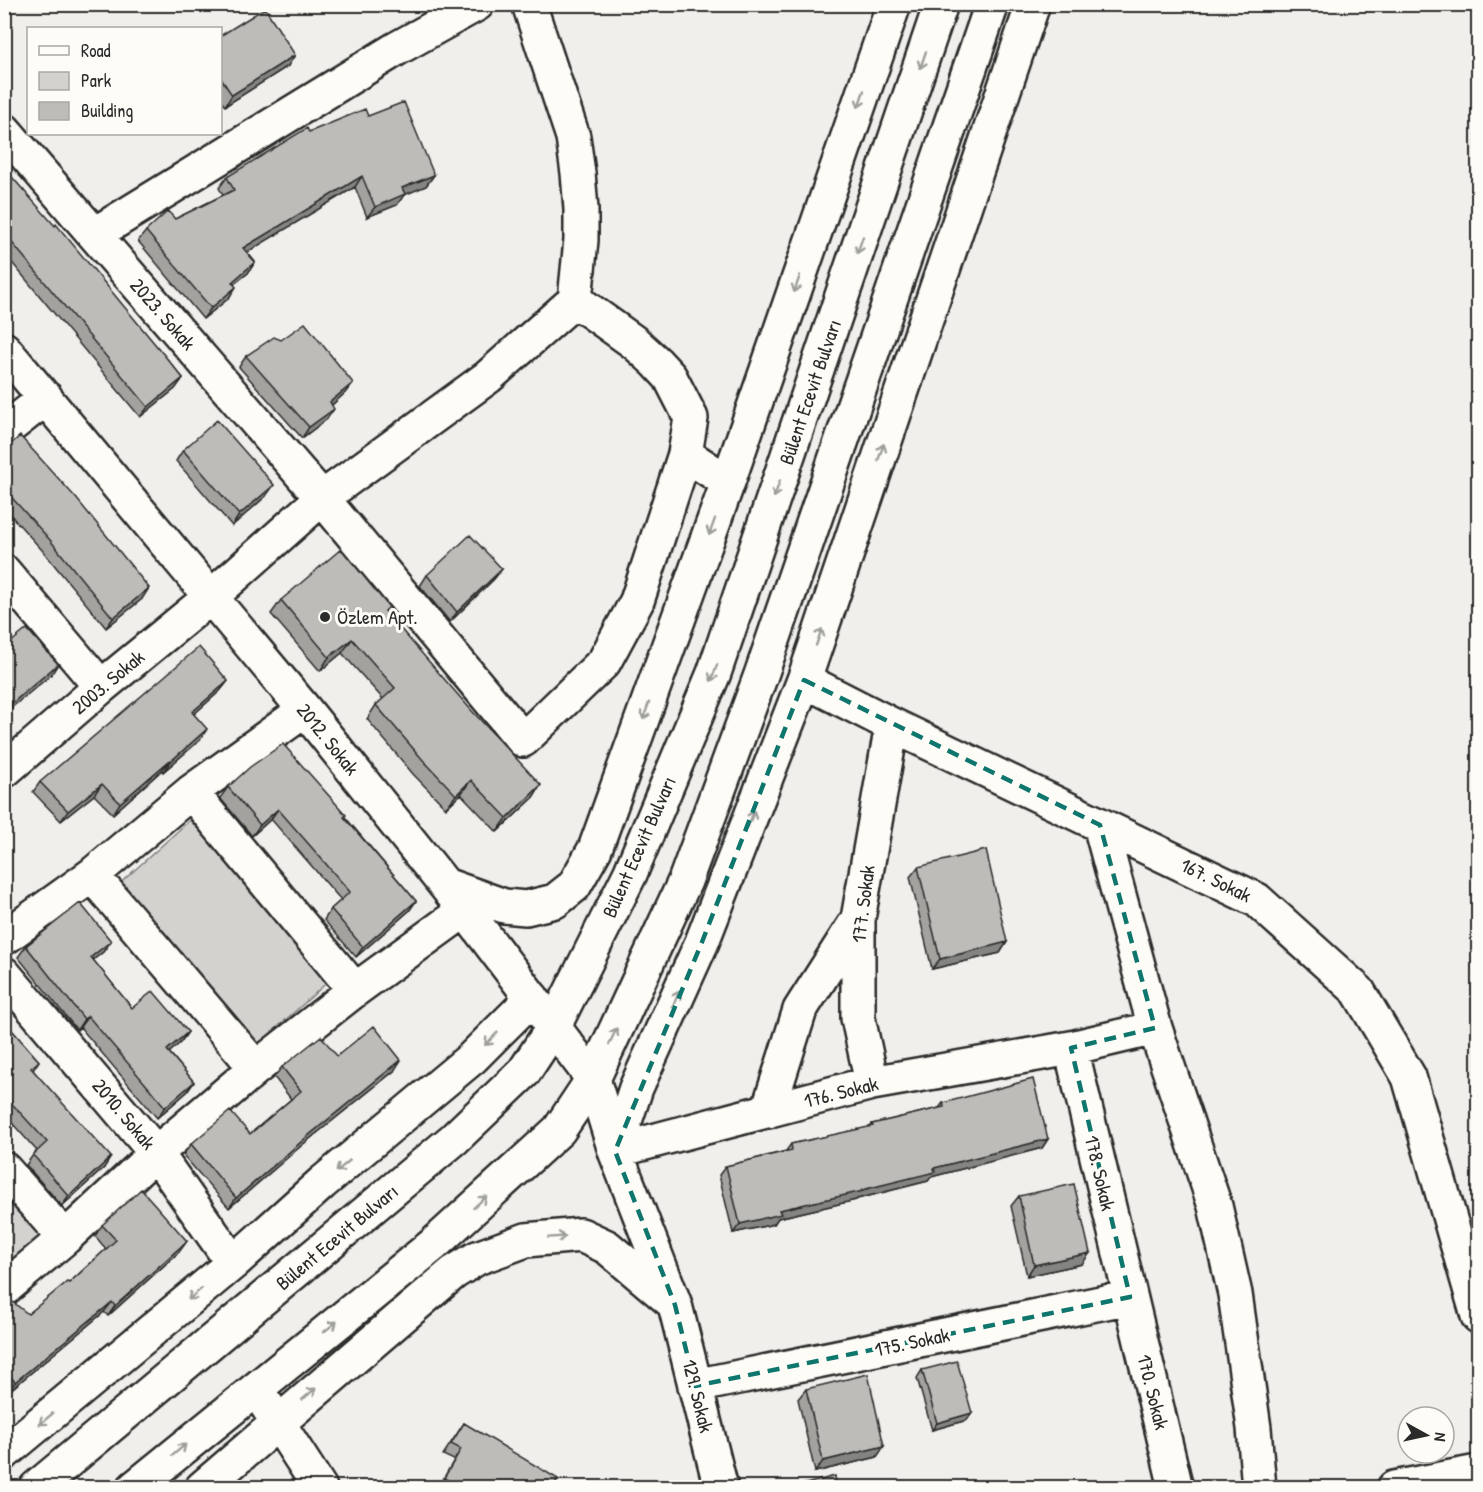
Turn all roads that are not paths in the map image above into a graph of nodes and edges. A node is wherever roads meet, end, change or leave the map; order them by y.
1 (477, 4) edge
2 (529, 4) edge
3 (894, 4) edge
4 (942, 4) edge
5 (992, 4) edge
6 (1033, 4) edge
7 (4, 130) edge
8 (95, 234) junction
9 (575, 300) junction
10 (4, 349) edge
11 (46, 398) junction
12 (4, 431) edge
13 (685, 454) junction
14 (728, 483) junction
15 (322, 498) junction
16 (8, 583) edge
17 (212, 596) junction
18 (804, 680) junction
19 (101, 687) junction
20 (305, 710) junction
21 (892, 724) junction
22 (4, 771) edge
23 (191, 792) junction
24 (1100, 825) junction
25 (92, 875) junction
26 (445, 885) junction
27 (465, 910) junction
28 (858, 919) junction
29 (4, 938) edge
30 (4, 974) edge
31 (355, 990) junction
32 (532, 998) junction
33 (553, 1028) junction
34 (1155, 1028) junction
35 (1071, 1048) junction
36 (256, 1068) junction
37 (593, 1079) junction
38 (872, 1083) junction
39 (768, 1111) junction
40 (615, 1151) junction
41 (156, 1153) junction
42 (4, 1169) edge
43 (64, 1238) junction
44 (433, 1245) junction
45 (233, 1263) junction
46 (453, 1273) junction
47 (4, 1289) edge
48 (1130, 1297) junction
49 (675, 1305) junction
50 (1479, 1316) edge
51 (694, 1386) junction
52 (255, 1387) junction
53 (277, 1422) junction
54 (4, 1453) edge
55 (1479, 1472) edge
56 (36, 1488) edge
57 (134, 1488) edge
58 (202, 1488) edge
59 (320, 1488) edge
60 (721, 1488) edge
61 (1176, 1488) edge
62 (1259, 1488) edge
63 (1394, 1488) edge

1 - 8 street
2 - 9 street
3 -> 14 street
4 -> 33 street, Bülent Ecevit Bulvarı
37 -> 5 street
18 -> 6 street
7 - 8 street, 2023. Sokak
8 - 15 street, 2023. Sokak
9 - 13 street
9 - 15 street, 2003. Sokak
10 - 11 street, 2012. Sokak
11 - 12 street
11 - 17 street, 2012. Sokak
13 - 14 street
13 - 15 street, 2023. Sokak
14 -> 26 street
15 - 17 street, 2003. Sokak
16 - 19 street
17 - 19 street, 2003. Sokak
17 - 20 street, 2012. Sokak
18 - 21 street, 167. Sokak
40 -> 18 street
19 - 22 street, 2003. Sokak
20 - 23 street
20 - 26 street, 2012. Sokak
21 - 24 street, 167. Sokak
21 - 28 street, 177. Sokak
23 - 25 street
23 - 31 street
24 - 34 street
24 - 50 street, 167. Sokak
25 - 29 street
25 - 36 street
26 - 27 street, 2012. Sokak
27 - 31 street
27 - 32 street, 2012. Sokak
28 - 38 street, 177. Sokak
28 - 39 street
30 - 41 street, 2010. Sokak
31 - 36 street
32 - 33 street, 2012. Sokak
32 -> 45 street
33 - 37 street, 2012. Sokak
33 - 56 street, Bülent Ecevit Bulvarı
34 - 35 street, 176. Sokak
34 - 62 street
35 - 38 street, 176. Sokak
35 - 48 street, 178. Sokak
36 - 41 street
37 - 40 street, 2012. Sokak
44 -> 37 street
38 - 39 street, 176. Sokak
39 - 40 street, 176. Sokak
40 - 49 street, 129. Sokak
41 - 43 street
41 - 45 street, 2010. Sokak
42 - 43 street
43 - 47 street
44 - 46 street
52 -> 44 street
45 -> 54 street
46 -> 49 street
53 -> 46 street
48 - 51 street, 175. Sokak
48 - 61 street, 170. Sokak
49 - 51 street, 129. Sokak
51 - 60 street, 129. Sokak
52 - 53 street
57 -> 52 street
53 - 58 street
53 - 59 street
55 - 63 street

